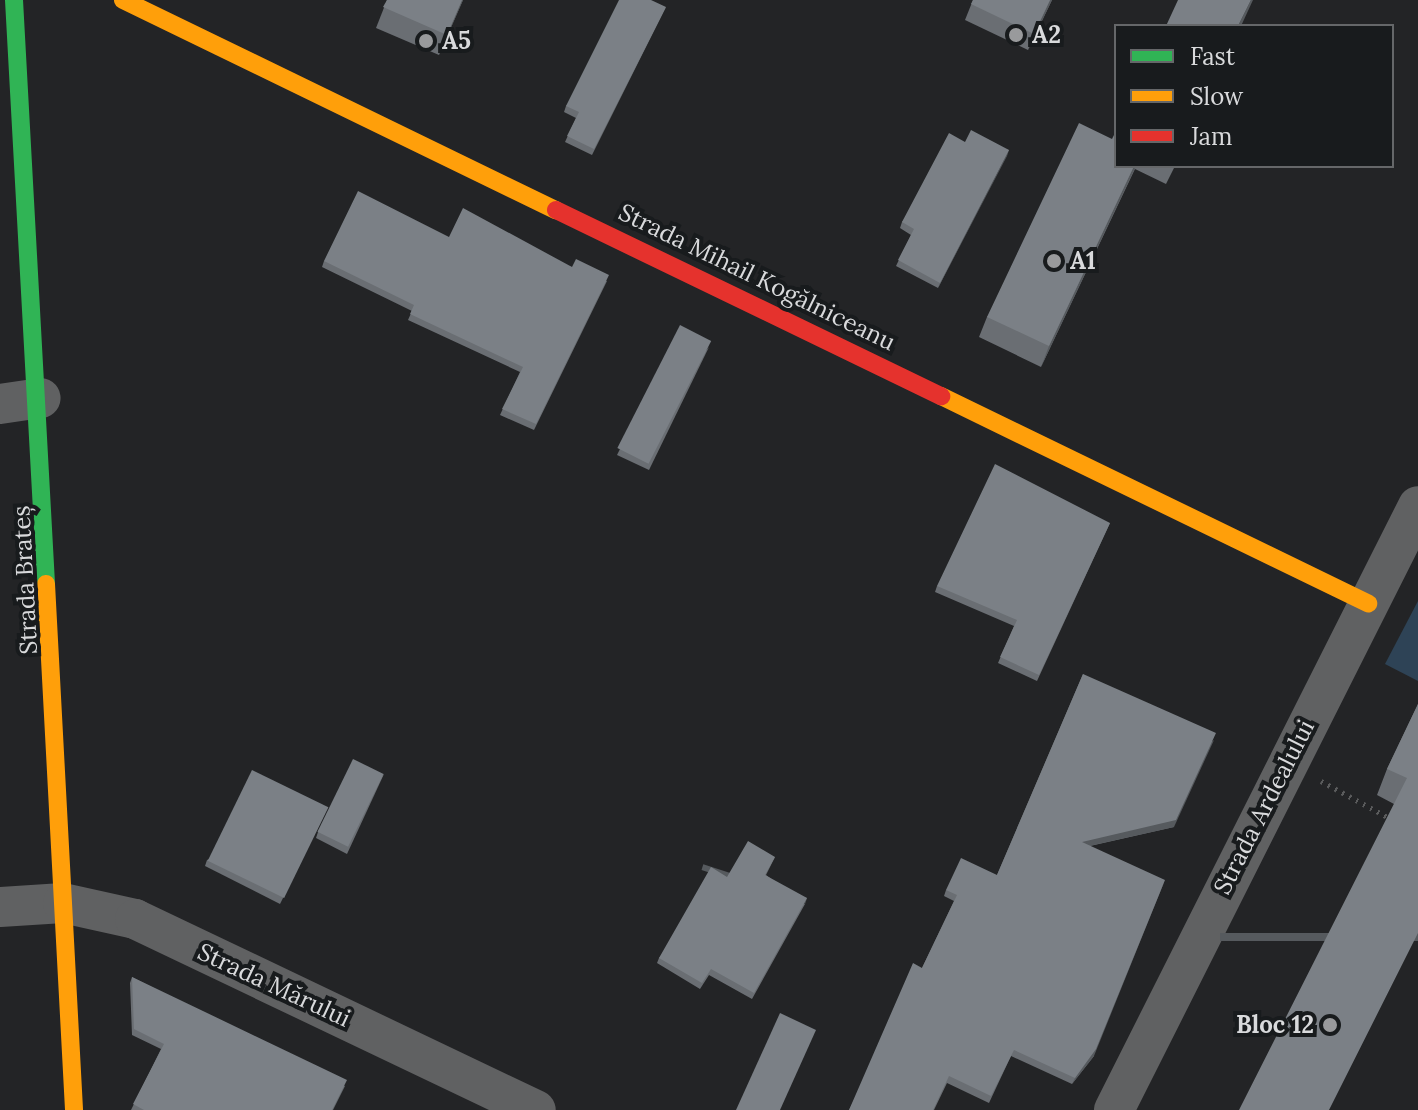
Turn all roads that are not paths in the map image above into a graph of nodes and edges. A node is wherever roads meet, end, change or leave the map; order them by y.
1 (14, 0) edge
2 (123, 0) edge
3 (41, 398) junction
4 (0, 404) edge
5 (1418, 506) edge
6 (1368, 603) junction
7 (63, 903) junction
8 (0, 907) edge
9 (74, 1110) edge
10 (536, 1110) edge
11 (1114, 1110) edge

1 - 3 street, Strada Brateș
2 - 6 street, Strada Mihail Kogălniceanu
3 - 4 street
3 - 7 street, Strada Brateș
5 - 6 street, Strada Ardealului
6 - 11 street, Strada Ardealului
7 - 8 street, Strada Mărului
7 - 9 street, Strada Brateș
7 - 10 street, Strada Mărului

